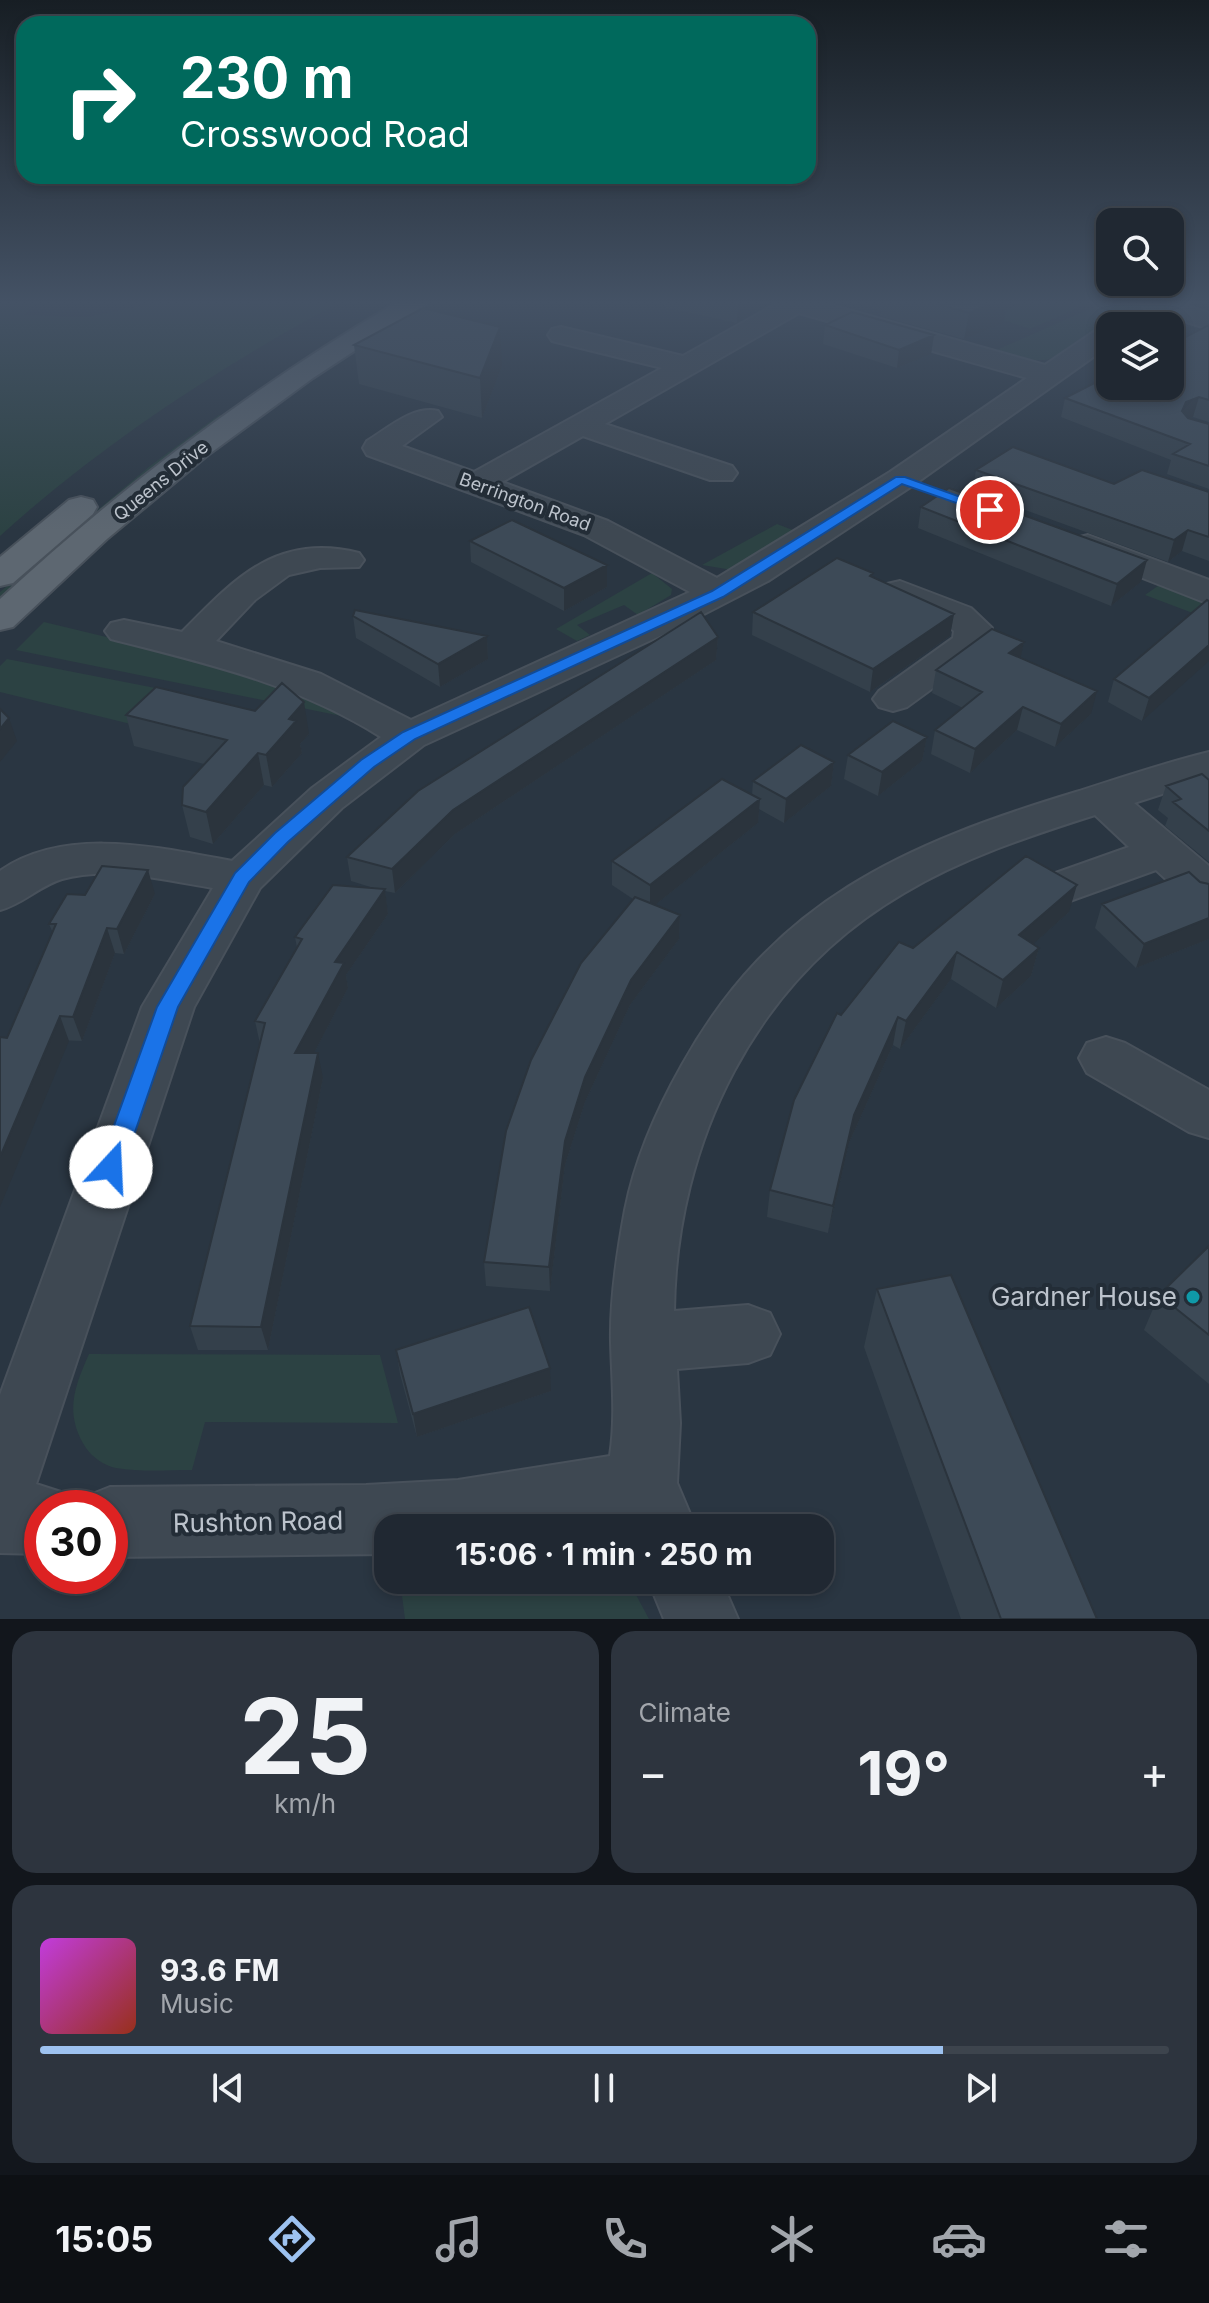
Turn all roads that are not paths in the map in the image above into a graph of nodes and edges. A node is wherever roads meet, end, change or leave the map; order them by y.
1 (254, 380) edge
2 (295, 380) edge
3 (660, 380) edge
4 (1043, 380) edge
5 (427, 417) dead end
6 (579, 425) junction
7 (721, 473) dead end
8 (901, 479) junction
9 (476, 484) junction
10 (945, 495) edge
11 (1063, 536) edge
12 (795, 547) junction
13 (347, 560) dead end
14 (0, 575) edge
15 (1209, 593) edge
16 (718, 594) junction
17 (0, 619) edge
18 (124, 631) dead end
19 (192, 644) junction
20 (893, 699) dead end
21 (409, 736) junction
22 (1209, 765) edge
23 (1103, 799) junction
24 (1163, 851) junction
25 (242, 878) junction
26 (1067, 886) edge
27 (1209, 892) edge
28 (0, 894) edge
29 (1106, 1058) dead end
30 (1209, 1116) edge
31 (748, 1334) dead end
32 (642, 1343) junction
33 (0, 1489) edge
34 (652, 1506) edge
35 (0, 1518) edge
36 (24, 1519) edge
37 (128, 1522) edge
38 (690, 1594) edge
39 (701, 1619) edge

1 - 14 main road, Queens Drive
2 - 17 main road, Queens Drive
3 - 6 street
4 - 8 street
5 - 9 street, Berrington Road
6 - 7 street
6 - 9 street
8 - 10 street
8 - 12 street
9 - 16 street, Berrington Road
11 - 15 street
12 - 16 street
12 - 20 street
13 - 19 street
16 - 21 street
18 - 19 street
19 - 21 street
21 - 25 street
22 - 23 street
23 - 24 street
23 - 32 street
24 - 26 street
24 - 27 street
25 - 28 street
25 - 33 street
29 - 30 street
31 - 32 street
32 - 34 street
34 - 37 street, Rushton Road
35 - 36 street
38 - 39 street

